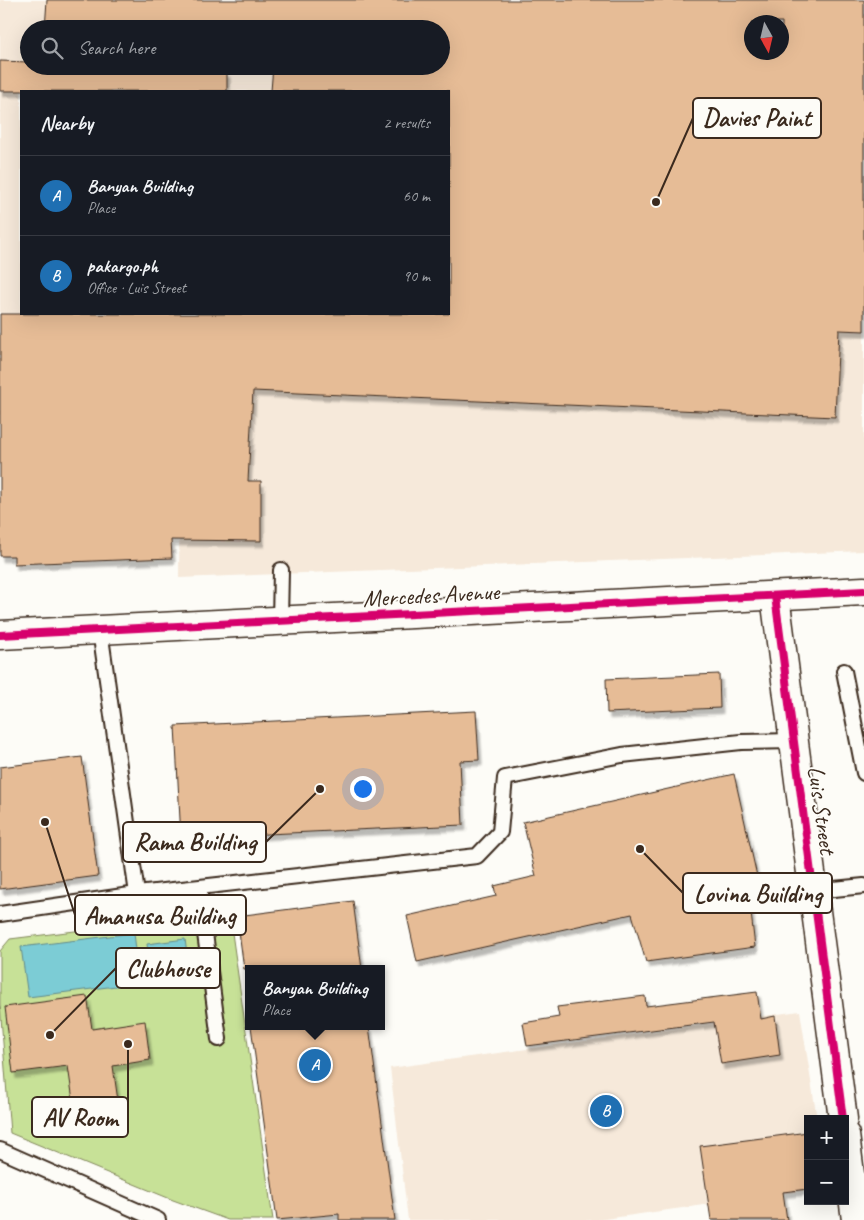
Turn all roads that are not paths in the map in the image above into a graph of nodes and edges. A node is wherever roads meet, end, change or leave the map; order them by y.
1 (281, 570) dead end
2 (864, 591) edge
3 (775, 596) junction
4 (280, 621) junction
5 (100, 630) junction
6 (0, 635) edge
7 (844, 671) dead end
8 (794, 741) junction
9 (864, 772) edge
10 (864, 886) edge
11 (199, 888) junction
12 (814, 891) junction
13 (137, 894) junction
14 (0, 914) edge
15 (219, 1039) dead end
16 (842, 1115) edge
17 (0, 1150) edge
18 (848, 1160) edge
19 (158, 1220) edge
20 (856, 1220) edge

1 - 4 lane
2 - 3 main road, Mercedes Avenue
3 - 4 main road, Mercedes Avenue
3 - 8 main road, Luis Street
4 - 5 main road, Mercedes Avenue
5 - 6 main road, Mercedes Avenue
5 - 13 lane
7 - 9 lane
8 - 11 lane
8 - 12 main road, Luis Street
10 - 12 lane
11 - 13 lane
11 - 15 lane
12 - 16 main road, Luis Street
13 - 14 lane
17 - 19 lane
18 - 20 main road

